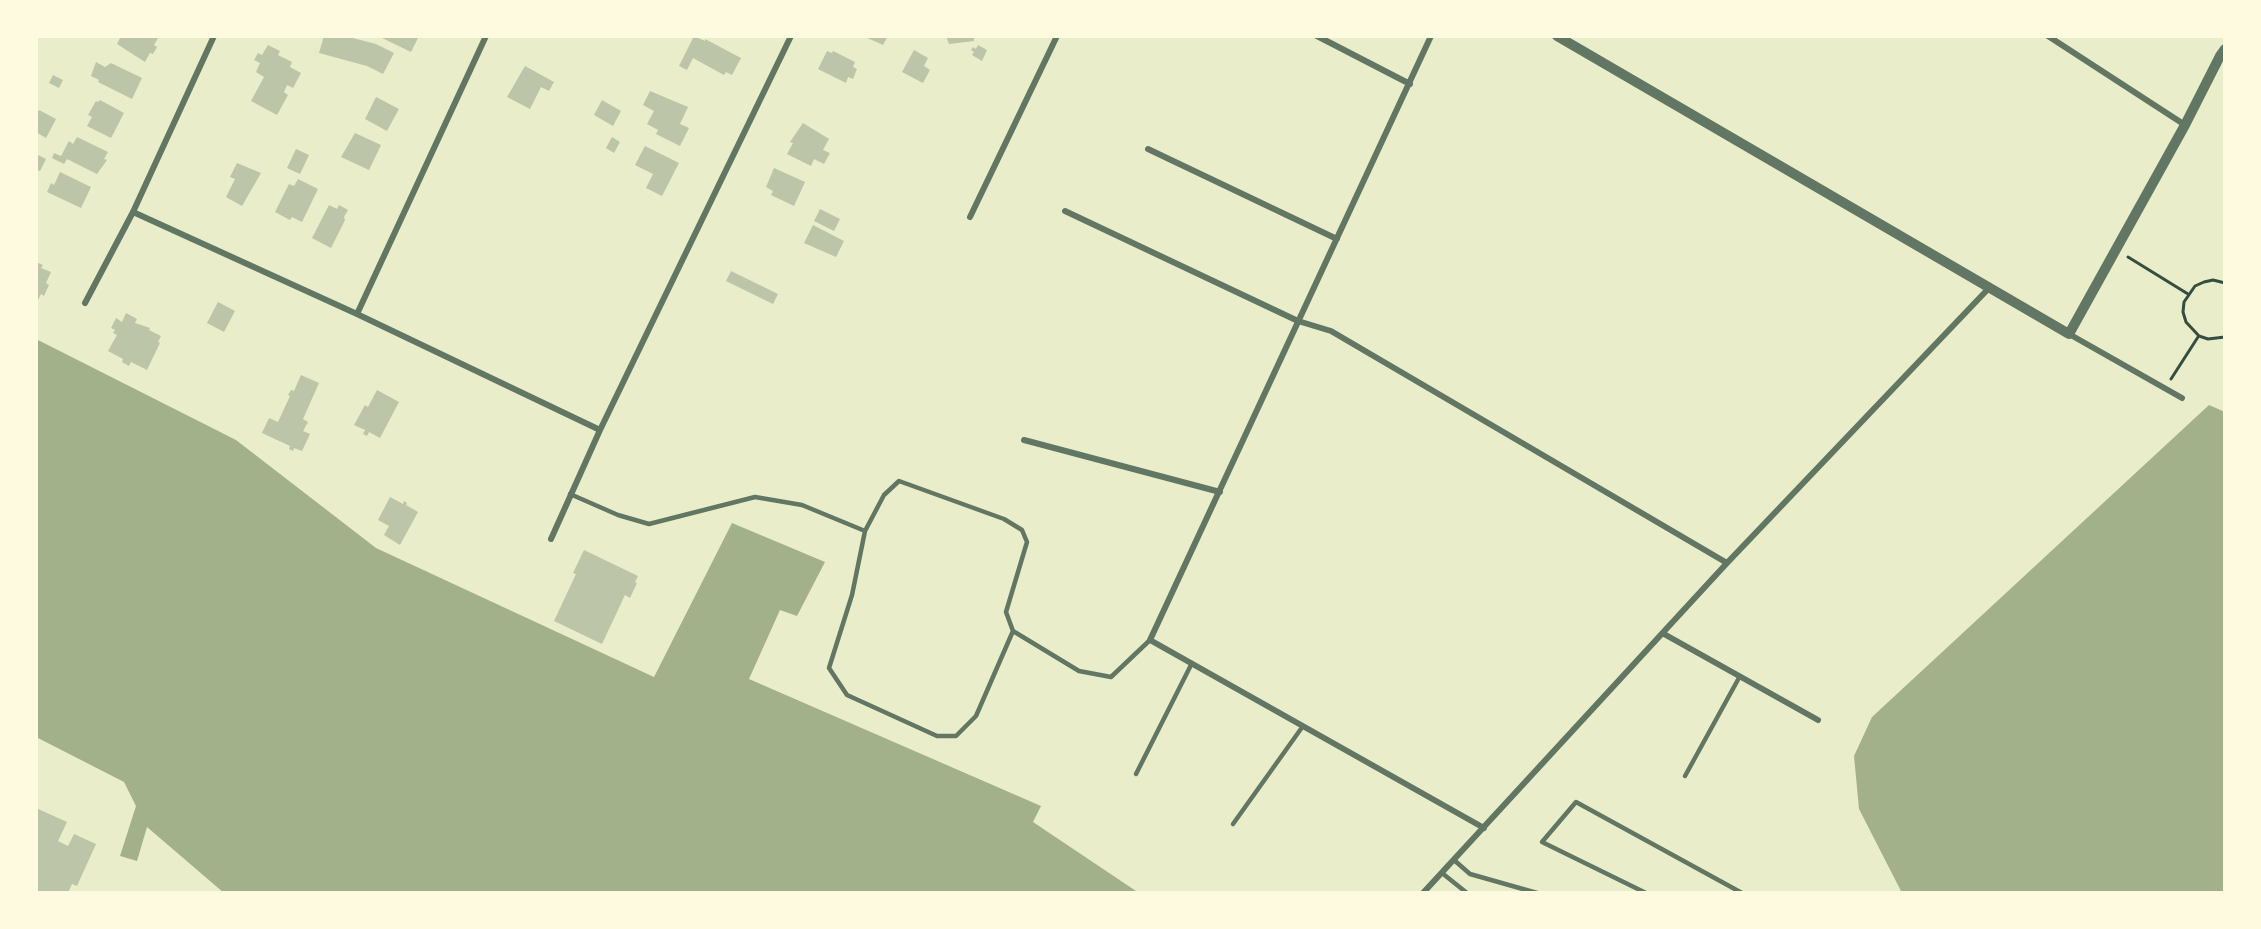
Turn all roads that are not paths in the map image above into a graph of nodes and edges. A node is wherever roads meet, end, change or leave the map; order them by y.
1 (214, 36) edge
2 (486, 36) edge
3 (791, 36) edge
4 (1057, 36) edge
5 (1317, 36) edge
6 (1431, 36) edge
7 (1557, 36) edge
8 (2048, 36) edge
9 (2225, 49) edge
10 (1410, 84) junction
11 (2185, 125) junction
12 (1148, 149) dead end
13 (1065, 211) dead end
14 (133, 212) junction
15 (970, 217) dead end
16 (1337, 239) junction
17 (1989, 288) junction
18 (85, 303) dead end
19 (357, 314) junction
20 (1298, 321) junction
21 (2069, 334) junction
22 (2182, 398) dead end
23 (600, 430) junction
24 (1024, 440) dead end
25 (1220, 492) junction
26 (570, 494) junction
27 (865, 531) junction
28 (551, 539) dead end
29 (1727, 563) junction
30 (1013, 631) junction
31 (1664, 634) junction
32 (1150, 640) junction
33 (1192, 663) junction
34 (1740, 676) junction
35 (1818, 720) dead end
36 (1303, 726) junction
37 (1136, 774) dead end
38 (1685, 776) dead end
39 (1233, 824) dead end
40 (1484, 828) junction
41 (1455, 860) junction
42 (1442, 873) junction
43 (1423, 893) edge
44 (1467, 893) edge
45 (1537, 893) edge
46 (1646, 893) edge
47 (1742, 893) edge

1 - 14 street
2 - 19 street
3 - 23 street
4 - 15 street
5 - 10 street
6 - 10 street
7 - 17 street
8 - 11 street
9 - 11 street
10 - 16 street
11 - 21 street
12 - 16 street
13 - 20 street
14 - 18 street
14 - 19 street
16 - 20 street
17 - 21 street
17 - 29 street
19 - 23 street
20 - 25 street
20 - 29 street
21 - 22 street
23 - 26 street
24 - 25 street
25 - 32 street
26 - 27 lane
26 - 28 street
27 - 30 lane
27 - 30 lane
29 - 31 street
30 - 32 lane
31 - 34 street
31 - 40 street
32 - 33 street
33 - 36 street
33 - 37 lane
34 - 35 street
34 - 38 lane
36 - 39 lane
36 - 40 street
40 - 41 street
41 - 42 street
41 - 45 lane
42 - 43 street
42 - 44 lane
46 - 47 lane

